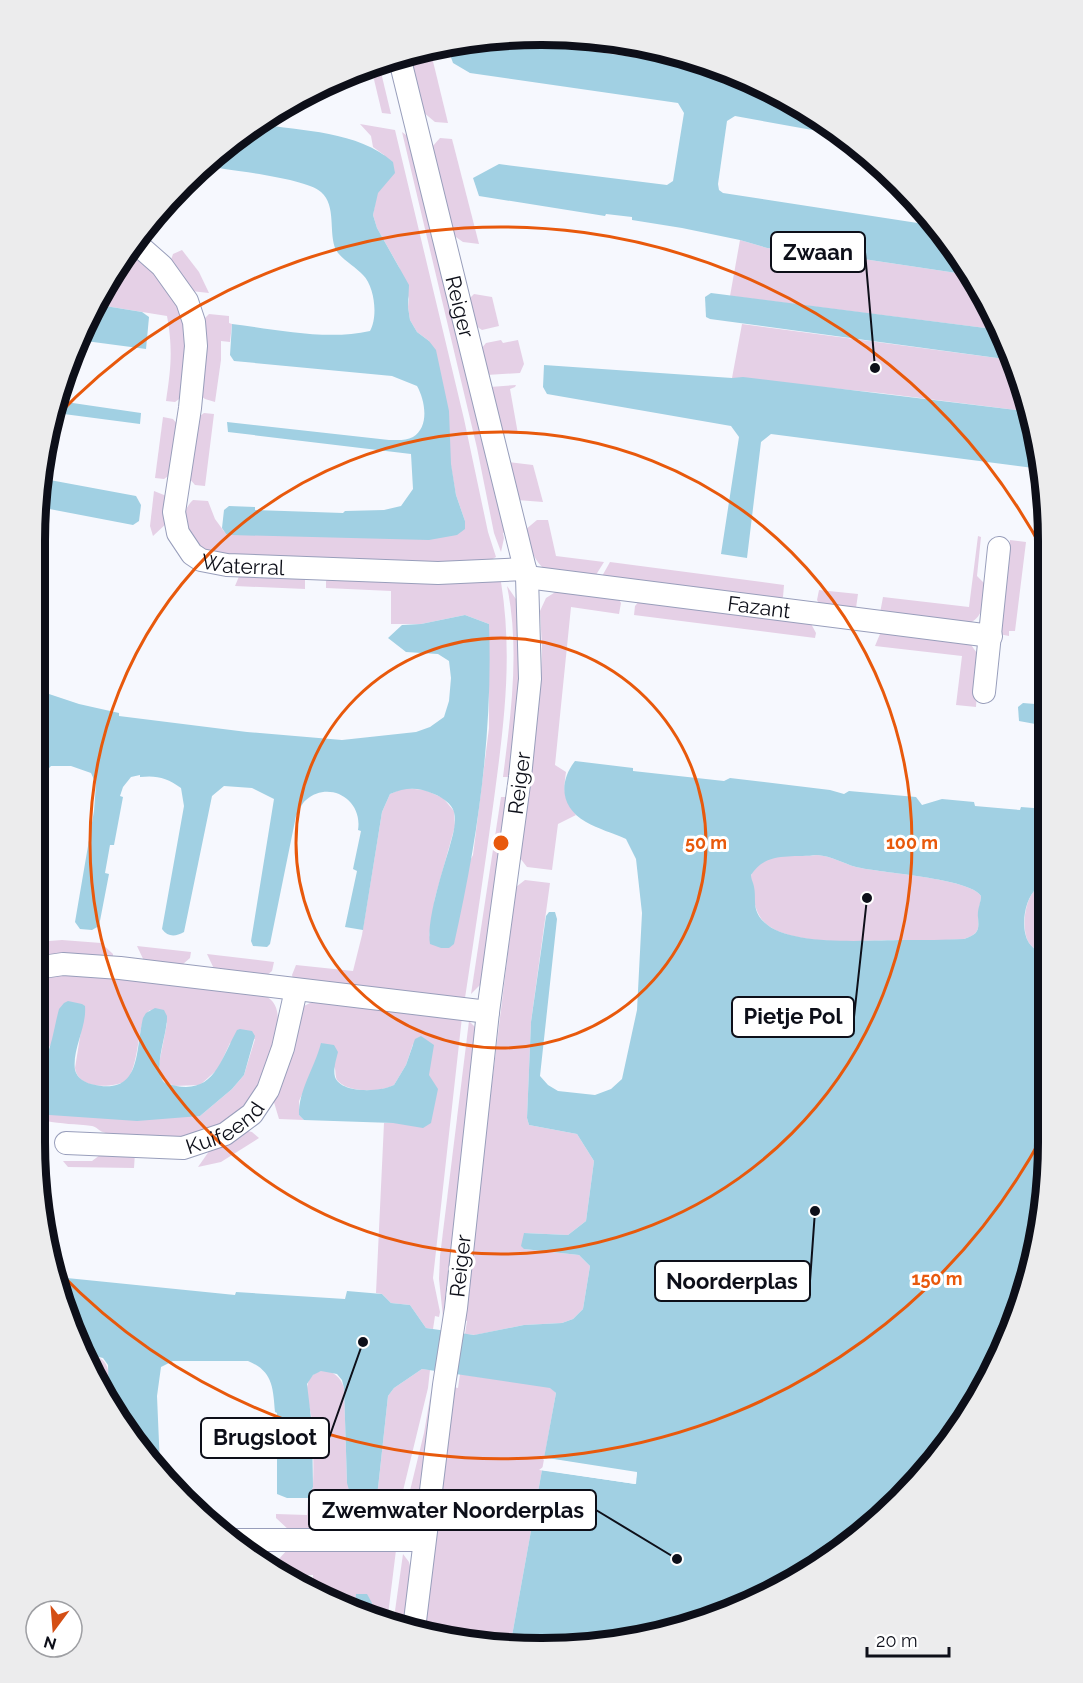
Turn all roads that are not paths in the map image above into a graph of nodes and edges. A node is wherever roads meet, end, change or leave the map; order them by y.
1 (401, 65) edge
2 (142, 248) edge
3 (999, 548) dead end
4 (526, 573) junction
5 (991, 636) junction
6 (984, 692) dead end
7 (45, 967) edge
8 (296, 990) junction
9 (488, 1012) junction
10 (66, 1143) dead end
11 (246, 1540) edge
12 (424, 1540) junction
13 (415, 1621) edge

1 - 4 street, Reiger
2 - 4 street, Waterral
3 - 5 street
4 - 5 street, Fazant
4 - 9 street, Reiger
5 - 6 street
7 - 8 street
8 - 9 street
8 - 10 street, Kuifeend
9 - 12 street, Reiger
11 - 12 street
12 - 13 street, Reiger

